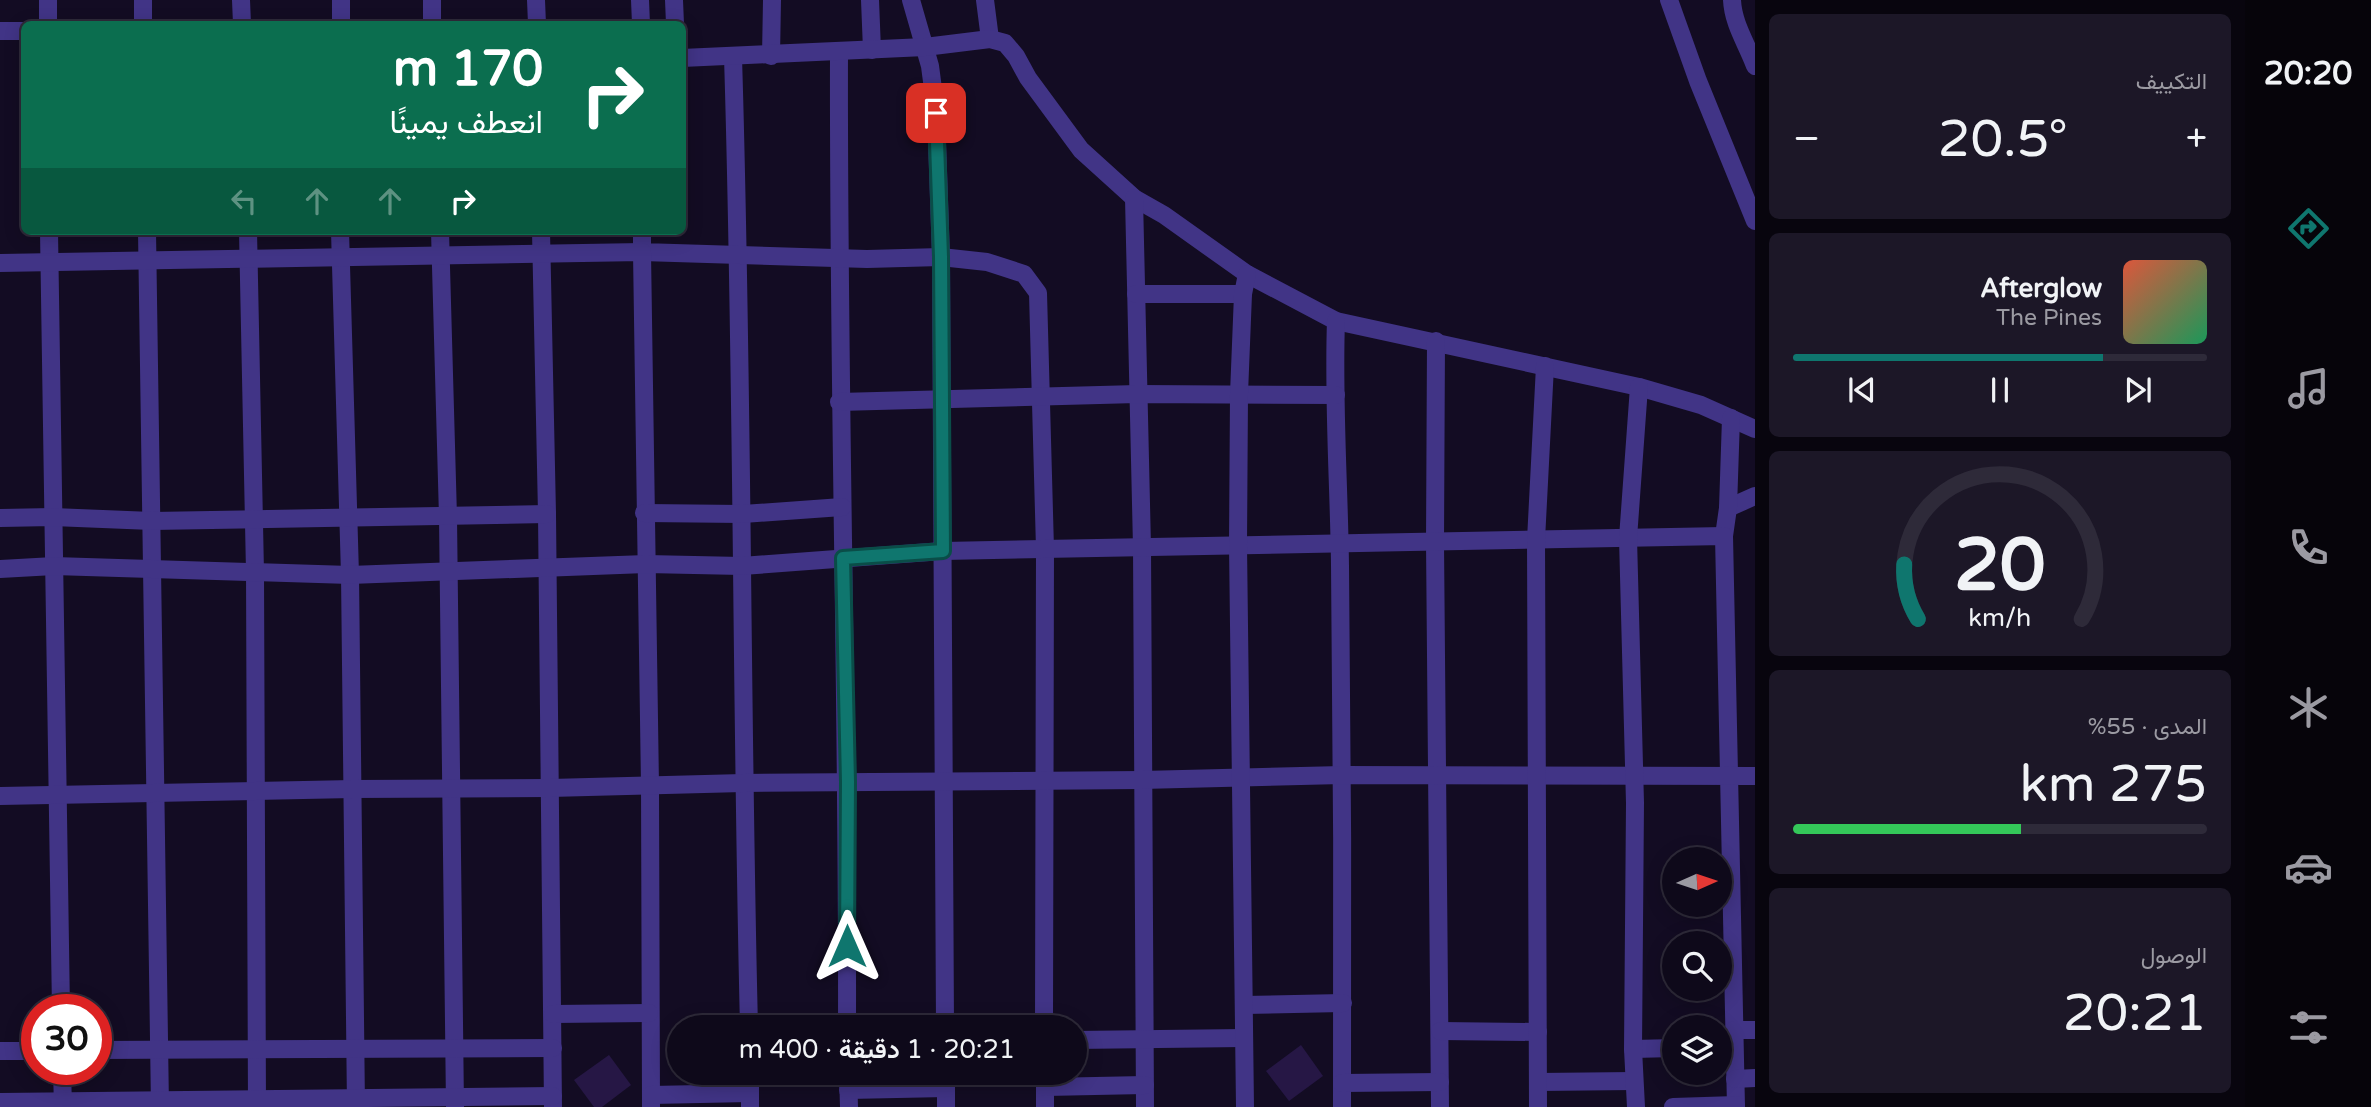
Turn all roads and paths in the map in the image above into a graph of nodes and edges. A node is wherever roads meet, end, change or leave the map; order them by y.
1 (48, 0) edge
2 (143, 0) edge
3 (241, 0) edge
4 (341, 0) edge
5 (432, 0) edge
6 (536, 0) edge
7 (640, 0) edge
8 (674, 0) edge
9 (772, 0) edge
10 (870, 0) edge
11 (911, 0) edge
12 (985, 0) edge
13 (1669, 0) edge
14 (1732, 0) edge
15 (48, 21) edge
16 (143, 21) edge
17 (242, 21) edge
18 (341, 21) edge
19 (432, 21) edge
20 (537, 21) edge
21 (641, 21) edge
22 (675, 21) edge
23 (0, 31) edge
24 (21, 31) edge
25 (990, 39) junction
26 (1750, 40) edge
27 (925, 47) junction
28 (872, 50) junction
29 (839, 52) junction
30 (771, 56) junction
31 (733, 57) junction
32 (686, 58) edge
33 (1755, 66) edge
34 (1134, 198) junction
35 (1755, 221) edge
36 (49, 235) edge
37 (147, 235) edge
38 (248, 235) edge
39 (340, 235) edge
40 (440, 235) edge
41 (541, 235) edge
42 (642, 235) edge
43 (541, 252) junction
44 (642, 252) junction
45 (440, 254) junction
46 (739, 255) junction
47 (340, 257) junction
48 (941, 257) junction
49 (249, 258) junction
50 (838, 258) junction
51 (148, 260) junction
52 (50, 262) junction
53 (0, 263) edge
54 (1247, 274) junction
55 (1136, 294) junction
56 (1243, 294) junction
57 (1336, 321) junction
58 (1436, 341) junction
59 (1545, 366) junction
60 (1639, 387) junction
61 (1137, 394) junction
62 (1239, 394) junction
63 (1336, 395) junction
64 (1040, 398) junction
65 (941, 400) junction
66 (839, 402) junction
67 (1731, 418) junction
68 (1755, 429) edge
69 (1755, 496) edge
70 (842, 508) junction
71 (1728, 508) junction
72 (644, 513) junction
73 (547, 514) junction
74 (743, 514) junction
75 (53, 517) junction
76 (448, 517) junction
77 (0, 518) edge
78 (348, 519) junction
79 (252, 520) junction
80 (152, 521) junction
81 (1724, 536) junction
82 (1628, 538) junction
83 (1536, 540) junction
84 (1435, 541) junction
85 (1340, 543) junction
86 (1238, 545) junction
87 (1142, 547) junction
88 (1045, 549) junction
89 (943, 551) junction
90 (843, 558) junction
91 (646, 564) junction
92 (54, 566) junction
93 (742, 566) junction
94 (0, 569) edge
95 (547, 569) junction
96 (153, 570) junction
97 (255, 572) junction
98 (447, 573) junction
99 (350, 575) junction
100 (1342, 775) junction
101 (1438, 775) junction
102 (1537, 775) junction
103 (1729, 775) junction
104 (1635, 776) junction
105 (1755, 776) edge
106 (1240, 778) junction
107 (1046, 780) junction
108 (1142, 780) junction
109 (848, 782) junction
110 (944, 782) junction
111 (743, 783) junction
112 (650, 786) junction
113 (550, 788) junction
114 (353, 789) junction
115 (450, 789) junction
116 (254, 792) junction
117 (57, 794) junction
118 (154, 794) junction
119 (0, 796) edge
120 (61, 994) edge
121 (1343, 1003) junction
122 (1244, 1005) junction
123 (649, 1013) junction
124 (553, 1014) junction
125 (749, 1015) edge
126 (847, 1015) edge
127 (945, 1015) edge
128 (1044, 1015) edge
129 (1730, 1015) edge
130 (1755, 1030) edge
131 (1440, 1031) junction
132 (1538, 1032) junction
133 (1244, 1038) junction
134 (1144, 1039) junction
135 (1087, 1040) edge
136 (1732, 1040) edge
137 (455, 1048) junction
138 (553, 1048) junction
139 (1662, 1048) edge
140 (355, 1049) junction
141 (1633, 1049) junction
142 (159, 1050) junction
143 (256, 1050) junction
144 (0, 1051) edge
145 (21, 1051) edge
146 (112, 1051) edge
147 (1732, 1056) edge
148 (1755, 1078) edge
149 (1735, 1079) junction
150 (1634, 1081) junction
151 (1087, 1082) edge
152 (1440, 1082) junction
153 (1538, 1082) junction
154 (1342, 1083) junction
155 (62, 1085) edge
156 (897, 1085) edge
157 (946, 1085) edge
158 (1045, 1085) edge
159 (1145, 1085) junction
160 (848, 1090) edge
161 (750, 1100) edge
162 (553, 1101) edge
163 (651, 1101) edge
164 (0, 1102) edge
165 (455, 1102) edge
166 (257, 1103) edge
167 (356, 1103) edge
168 (63, 1104) edge
169 (160, 1104) edge
170 (1736, 1106) edge
171 (946, 1107) edge
172 (1045, 1107) edge
173 (1145, 1107) edge
174 (1245, 1107) edge
175 (1342, 1107) edge
176 (1440, 1107) edge
177 (1538, 1107) edge
178 (1636, 1107) edge
179 (1673, 1107) edge

1 - 15 street
2 - 16 street
3 - 17 street
4 - 18 street
5 - 19 street
6 - 20 street
7 - 21 street
8 - 22 street
9 - 30 street
10 - 28 street
11 - 27 street
12 - 25 street
13 - 35 street
14 - 26 street
23 - 24 street
25 - 27 street
25 - 34 street
26 - 33 street
27 - 28 street
27 - 48 street
28 - 29 street
29 - 30 street
29 - 50 street
30 - 31 street
31 - 32 street
31 - 46 street
34 - 54 street
34 - 55 street
36 - 52 street
37 - 51 street
38 - 49 street
39 - 47 street
40 - 45 street
41 - 43 street
42 - 44 street
43 - 44 street
43 - 45 street
43 - 73 street
44 - 46 street
44 - 72 street
45 - 47 street
45 - 76 street
46 - 50 street
46 - 74 street
47 - 49 street
47 - 78 street
48 - 50 street
48 - 64 street
48 - 65 street
49 - 51 street
49 - 79 street
50 - 66 street
51 - 52 street
51 - 80 street
52 - 53 street
52 - 75 street
54 - 56 street
54 - 57 street
55 - 56 street
55 - 61 street
56 - 62 street
57 - 58 street
57 - 63 street
58 - 59 street
58 - 84 street
59 - 60 street
59 - 83 street
60 - 67 street
60 - 82 street
61 - 62 street
61 - 64 street
61 - 87 street
62 - 63 street
62 - 86 street
63 - 85 street
64 - 65 street
64 - 88 street
65 - 66 street
65 - 89 street
66 - 70 street
67 - 68 street
67 - 71 street
69 - 71 street
70 - 74 street
70 - 90 street
71 - 81 street
72 - 74 street
72 - 91 street
73 - 76 street
73 - 95 street
74 - 93 street
75 - 77 street
75 - 80 street
75 - 92 street
76 - 78 street
76 - 98 street
78 - 79 street
78 - 99 street
79 - 80 street
79 - 97 street
80 - 96 street
81 - 82 street
81 - 103 street
82 - 83 street
82 - 104 street
83 - 84 street
83 - 102 street
84 - 85 street
84 - 101 street
85 - 86 street
85 - 100 street
86 - 87 street
86 - 106 street
87 - 88 street
87 - 108 street
88 - 89 street
88 - 107 street
89 - 90 street
89 - 110 street
90 - 93 street
90 - 109 street
91 - 93 street
91 - 95 street
91 - 112 street
92 - 94 street
92 - 96 street
92 - 117 street
93 - 111 street
95 - 98 street
95 - 113 street
96 - 97 street
96 - 118 street
97 - 99 street
97 - 116 street
98 - 99 street
98 - 115 street
99 - 114 street
100 - 101 street
100 - 106 street
100 - 121 street
101 - 102 street
101 - 131 street
102 - 104 street
102 - 132 street
103 - 104 street
103 - 105 street
103 - 129 street
104 - 141 street
106 - 108 street
106 - 122 street
107 - 108 street
107 - 110 street
107 - 128 street
108 - 134 street
109 - 110 street
109 - 111 street
109 - 126 street
110 - 127 street
111 - 112 street
111 - 125 street
112 - 113 street
112 - 123 street
113 - 115 street
113 - 124 street
114 - 115 street
114 - 116 street
114 - 140 street
115 - 137 street
116 - 118 street
116 - 143 street
117 - 118 street
117 - 119 street
117 - 120 street
118 - 142 street
121 - 122 street
121 - 154 street
122 - 133 street
123 - 124 street
123 - 163 street
124 - 138 street
130 - 136 street
131 - 132 street
131 - 152 street
132 - 153 street
133 - 134 street
133 - 174 street
134 - 135 street
134 - 159 street
137 - 138 street
137 - 140 street
137 - 165 street
138 - 162 street
139 - 141 street
140 - 143 street
140 - 167 street
141 - 150 street
142 - 143 street
142 - 146 street
142 - 169 street
143 - 166 street
144 - 145 street
147 - 149 street
148 - 149 street
149 - 170 street
150 - 153 street
150 - 178 street
151 - 159 street
152 - 154 street
152 - 176 street
153 - 177 street
154 - 175 street
155 - 168 street
156 - 160 street
157 - 171 street
158 - 172 street
159 - 173 street
161 - 163 street
162 - 165 street
164 - 168 street
165 - 167 street
166 - 167 street
166 - 169 street
168 - 169 street
170 - 179 street

